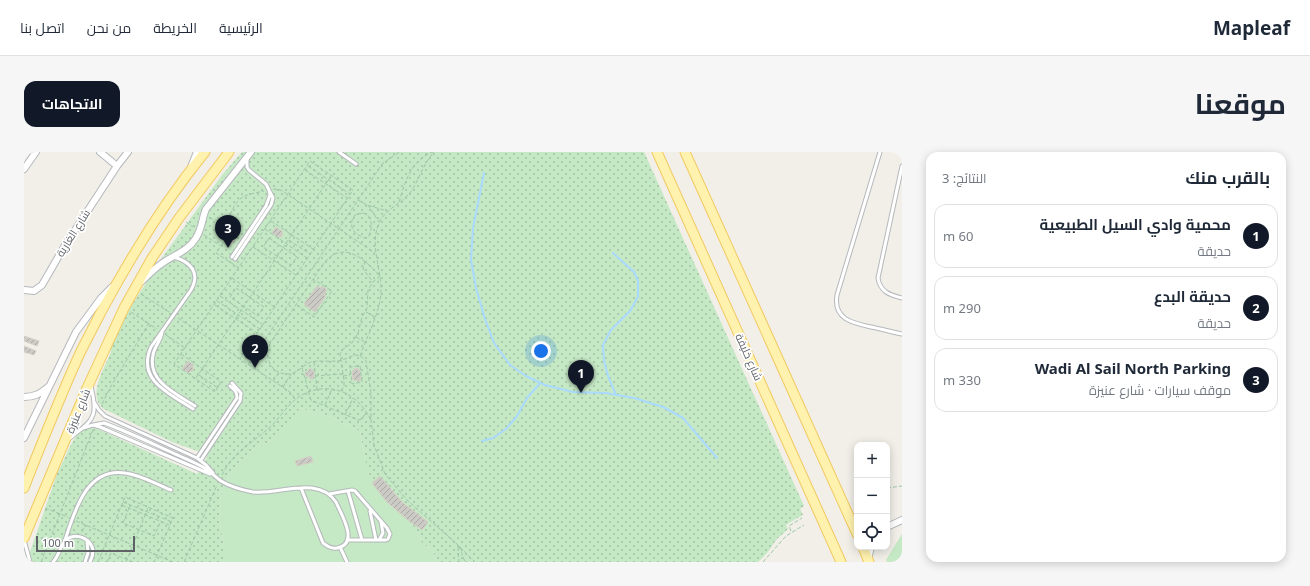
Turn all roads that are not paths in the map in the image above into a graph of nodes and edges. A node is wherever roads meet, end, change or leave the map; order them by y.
1 (35, 152) edge
2 (100, 152) edge
3 (128, 152) edge
4 (197, 152) edge
5 (206, 152) edge
6 (229, 152) edge
7 (338, 152) edge
8 (657, 152) edge
9 (685, 152) edge
10 (880, 152) edge
11 (249, 154) edge
12 (356, 164) dead end
13 (117, 166) junction
14 (902, 166) edge
15 (24, 169) edge
16 (190, 170) junction
17 (174, 257) junction
18 (233, 258) dead end
19 (118, 279) junction
20 (135, 288) junction
21 (24, 290) edge
22 (902, 298) edge
23 (902, 334) edge
24 (90, 381) junction
25 (49, 386) junction
26 (24, 397) edge
27 (94, 402) junction
28 (194, 408) dead end
29 (94, 426) junction
30 (83, 428) junction
31 (24, 437) edge
32 (65, 443) junction
33 (197, 458) junction
34 (201, 460) junction
35 (214, 475) junction
36 (24, 488) edge
37 (302, 488) junction
38 (171, 490) dead end
39 (348, 491) junction
40 (329, 494) junction
41 (370, 509) junction
42 (853, 518) edge
43 (902, 520) edge
44 (381, 522) junction
45 (890, 526) edge
46 (24, 539) edge
47 (86, 540) junction
48 (347, 540) junction
49 (362, 540) junction
50 (378, 540) junction
51 (64, 542) junction
52 (340, 547) junction
53 (864, 550) edge
54 (871, 550) edge
55 (869, 560) edge
56 (30, 561) edge
57 (35, 562) edge
58 (53, 562) edge
59 (85, 562) edge
60 (90, 562) edge
61 (347, 562) edge
62 (841, 562) edge

1 - 15 street
2 - 13 street
3 - 13 street, شارع الغارية
4 - 16 street
5 - 16 main road, شارع عنيزة
6 - 20 main road, شارع عنيزة
7 - 12 lane
8 - 62 main road, شارع خليفة
9 - 42 main road
10 - 23 lane
11 - 17 street, شارع عنيزة
11 - 18 lane
13 - 21 street, شارع الغارية
14 - 22 lane
16 - 19 main road, شارع عنيزة
17 - 20 street, شارع عنيزة
17 - 28 lane
19 - 25 street, شارع عنيزة
19 - 36 main road, شارع عنيزة
20 - 24 main road, شارع عنيزة
24 - 27 lane
24 - 32 main road, شارع عنيزة
25 - 26 street
25 - 31 street, شارع عنيزة
27 - 30 lane
27 - 33 lane
29 - 30 lane
29 - 35 lane
29 - 35 lane
30 - 32 lane
32 - 46 main road, شارع عنيزة
33 - 34 lane
33 - 34 lane
34 - 35 lane
35 - 37 lane
37 - 40 lane
37 - 52 lane
38 - 51 lane
39 - 40 lane
39 - 41 lane
39 - 49 lane
40 - 48 lane
41 - 44 lane
41 - 50 lane
43 - 45 street
44 - 50 lane
44 - 50 lane
46 - 56 lane, شارع عنيزة
47 - 51 lane
47 - 59 lane
47 - 60 lane
48 - 49 lane
48 - 52 lane
49 - 50 lane
51 - 58 lane
52 - 61 lane
53 - 55 main road
54 - 55 street
56 - 57 lane

